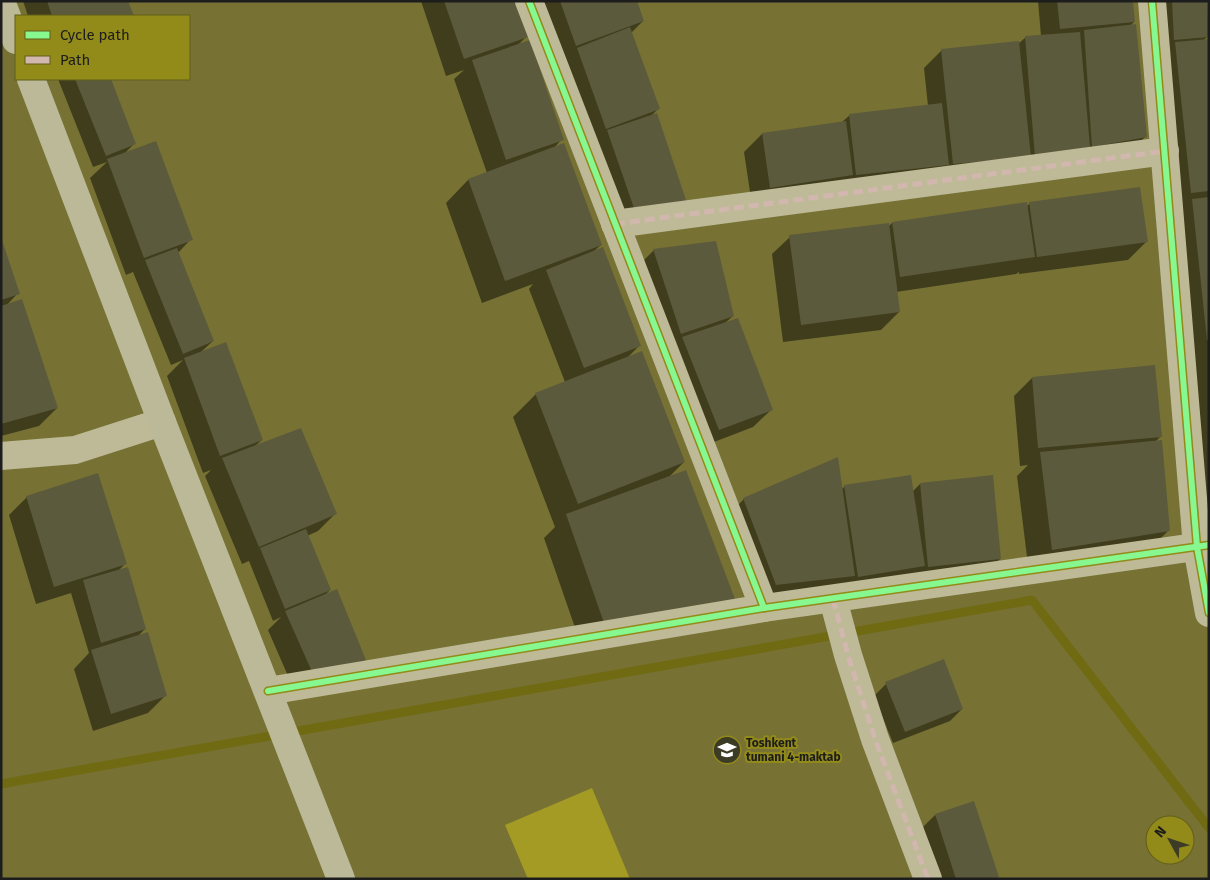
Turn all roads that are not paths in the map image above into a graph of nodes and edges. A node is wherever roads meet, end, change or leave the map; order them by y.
1 (1, 1) edge
2 (529, 1) edge
3 (1152, 1) edge
4 (15, 37) edge
5 (31, 80) edge
6 (1165, 151) junction
7 (615, 224) junction
8 (162, 422) junction
9 (1, 456) edge
10 (1203, 546) edge
11 (764, 608) junction
12 (837, 610) junction
13 (1209, 613) edge
14 (268, 691) junction
15 (341, 879) edge
16 (928, 879) edge

1 - 4 main road
2 - 7 street
3 - 6 street
5 - 8 main road
6 - 7 street
6 - 10 street
7 - 11 street
8 - 9 street
8 - 14 main road
10 - 12 street
10 - 13 street
11 - 12 street
11 - 14 street
12 - 16 street
14 - 15 main road

